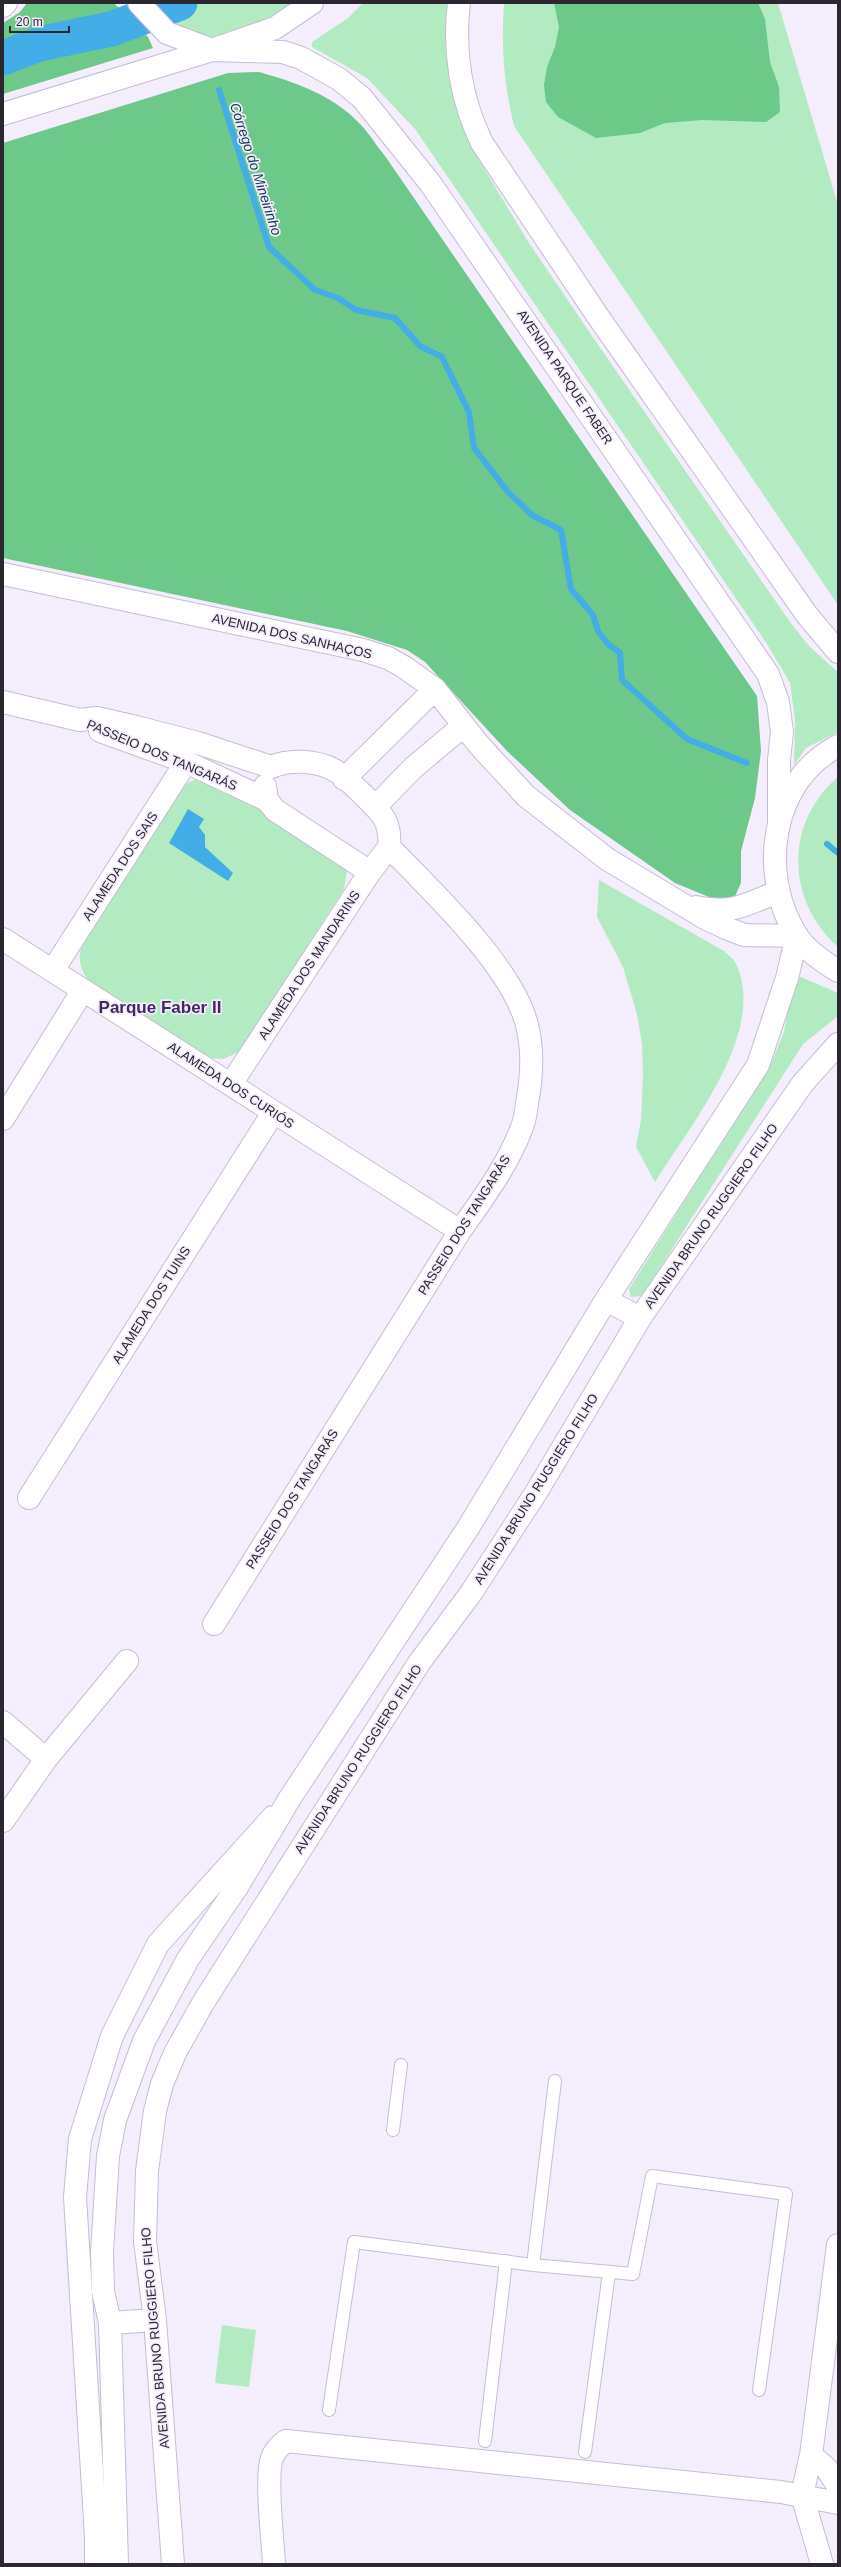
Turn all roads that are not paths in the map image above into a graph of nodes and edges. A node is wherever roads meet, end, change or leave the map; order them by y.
1 (6, 3) edge
2 (139, 3) edge
3 (312, 3) edge
4 (459, 3) edge
5 (3, 6) edge
6 (212, 50) junction
7 (3, 114) edge
8 (3, 574) edge
9 (838, 652) edge
10 (435, 689) junction
11 (3, 702) edge
12 (80, 720) junction
13 (463, 726) junction
14 (838, 746) edge
15 (186, 762) junction
16 (271, 768) junction
17 (344, 779) junction
18 (267, 800) junction
19 (375, 807) junction
20 (779, 820) junction
21 (389, 847) junction
22 (370, 872) junction
23 (778, 892) junction
24 (685, 905) junction
25 (797, 936) junction
26 (3, 939) edge
27 (53, 970) junction
28 (838, 971) edge
29 (83, 990) junction
30 (838, 1044) edge
31 (231, 1084) junction
32 (273, 1113) junction
33 (3, 1118) edge
34 (460, 1231) junction
35 (606, 1300) junction
36 (640, 1318) junction
37 (29, 1498) dead end
38 (214, 1624) dead end
39 (127, 1661) dead end
40 (3, 1722) edge
41 (46, 1759) junction
42 (290, 1798) junction
43 (3, 1821) edge
44 (401, 2065) dead end
45 (555, 2081) dead end
46 (393, 2130) dead end
47 (838, 2244) edge
48 (506, 2261) junction
49 (533, 2265) junction
50 (609, 2274) junction
51 (834, 2306) edge
52 (155, 2320) junction
53 (110, 2323) junction
54 (759, 2390) dead end
55 (328, 2410) dead end
56 (485, 2441) dead end
57 (585, 2452) dead end
58 (811, 2455) junction
59 (838, 2486) edge
60 (802, 2495) junction
61 (838, 2503) edge
62 (96, 2564) edge
63 (117, 2564) edge
64 (173, 2564) edge
65 (274, 2564) edge
66 (822, 2564) edge

1 - 5 street
2 - 6 street
3 - 6 street
4 - 9 street
6 - 7 street
6 - 20 street, AVENIDA PARQUE FABER
8 - 10 street, AVENIDA DOS SANHAÇOS
10 - 13 street, AVENIDA DOS SANHAÇOS
10 - 17 street
11 - 12 street, PASSEIO DOS TANGARÁS
12 - 15 street, PASSEIO DOS TANGARÁS
12 - 16 street, PASSEIO DOS TANGARÁS
13 - 19 street
13 - 24 street, AVENIDA DOS SANHAÇOS
14 - 20 street
15 - 18 street, PASSEIO DOS TANGARÁS
15 - 27 street, ALAMEDA DOS SAIS
16 - 17 street
16 - 18 street
17 - 19 street
18 - 22 street, PASSEIO DOS TANGARÁS
19 - 21 street
20 - 23 street
21 - 22 street, ALAMEDA DOS MANDARINS
21 - 34 street, PASSEIO DOS TANGARÁS
22 - 31 street, ALAMEDA DOS MANDARINS
23 - 24 street, AVENIDA DOS SANHAÇOS
23 - 25 street
24 - 25 street, AVENIDA DOS SANHAÇOS
25 - 28 street
25 - 35 street
26 - 27 street, ALAMEDA DOS CURIÓS
27 - 29 street, ALAMEDA DOS CURIÓS
29 - 31 street, ALAMEDA DOS CURIÓS
29 - 33 street
30 - 36 street, AVENIDA BRUNO RUGGIERO FILHO
31 - 32 street, ALAMEDA DOS CURIÓS
32 - 34 street, ALAMEDA DOS CURIÓS
32 - 37 street, ALAMEDA DOS TUINS
34 - 38 street, PASSEIO DOS TANGARÁS
35 - 36 street
35 - 42 street
36 - 52 street, AVENIDA BRUNO RUGGIERO FILHO
39 - 41 street
40 - 41 street
41 - 43 street
42 - 53 street
42 - 62 street
44 - 46 lane
45 - 49 lane
47 - 51 street
48 - 49 lane
48 - 55 lane
48 - 56 lane
49 - 50 lane
50 - 54 lane
50 - 57 lane
51 - 58 street
52 - 53 street
52 - 64 street, AVENIDA BRUNO RUGGIERO FILHO
53 - 63 street
58 - 59 street
58 - 60 street
60 - 61 street
60 - 65 street
60 - 66 street

